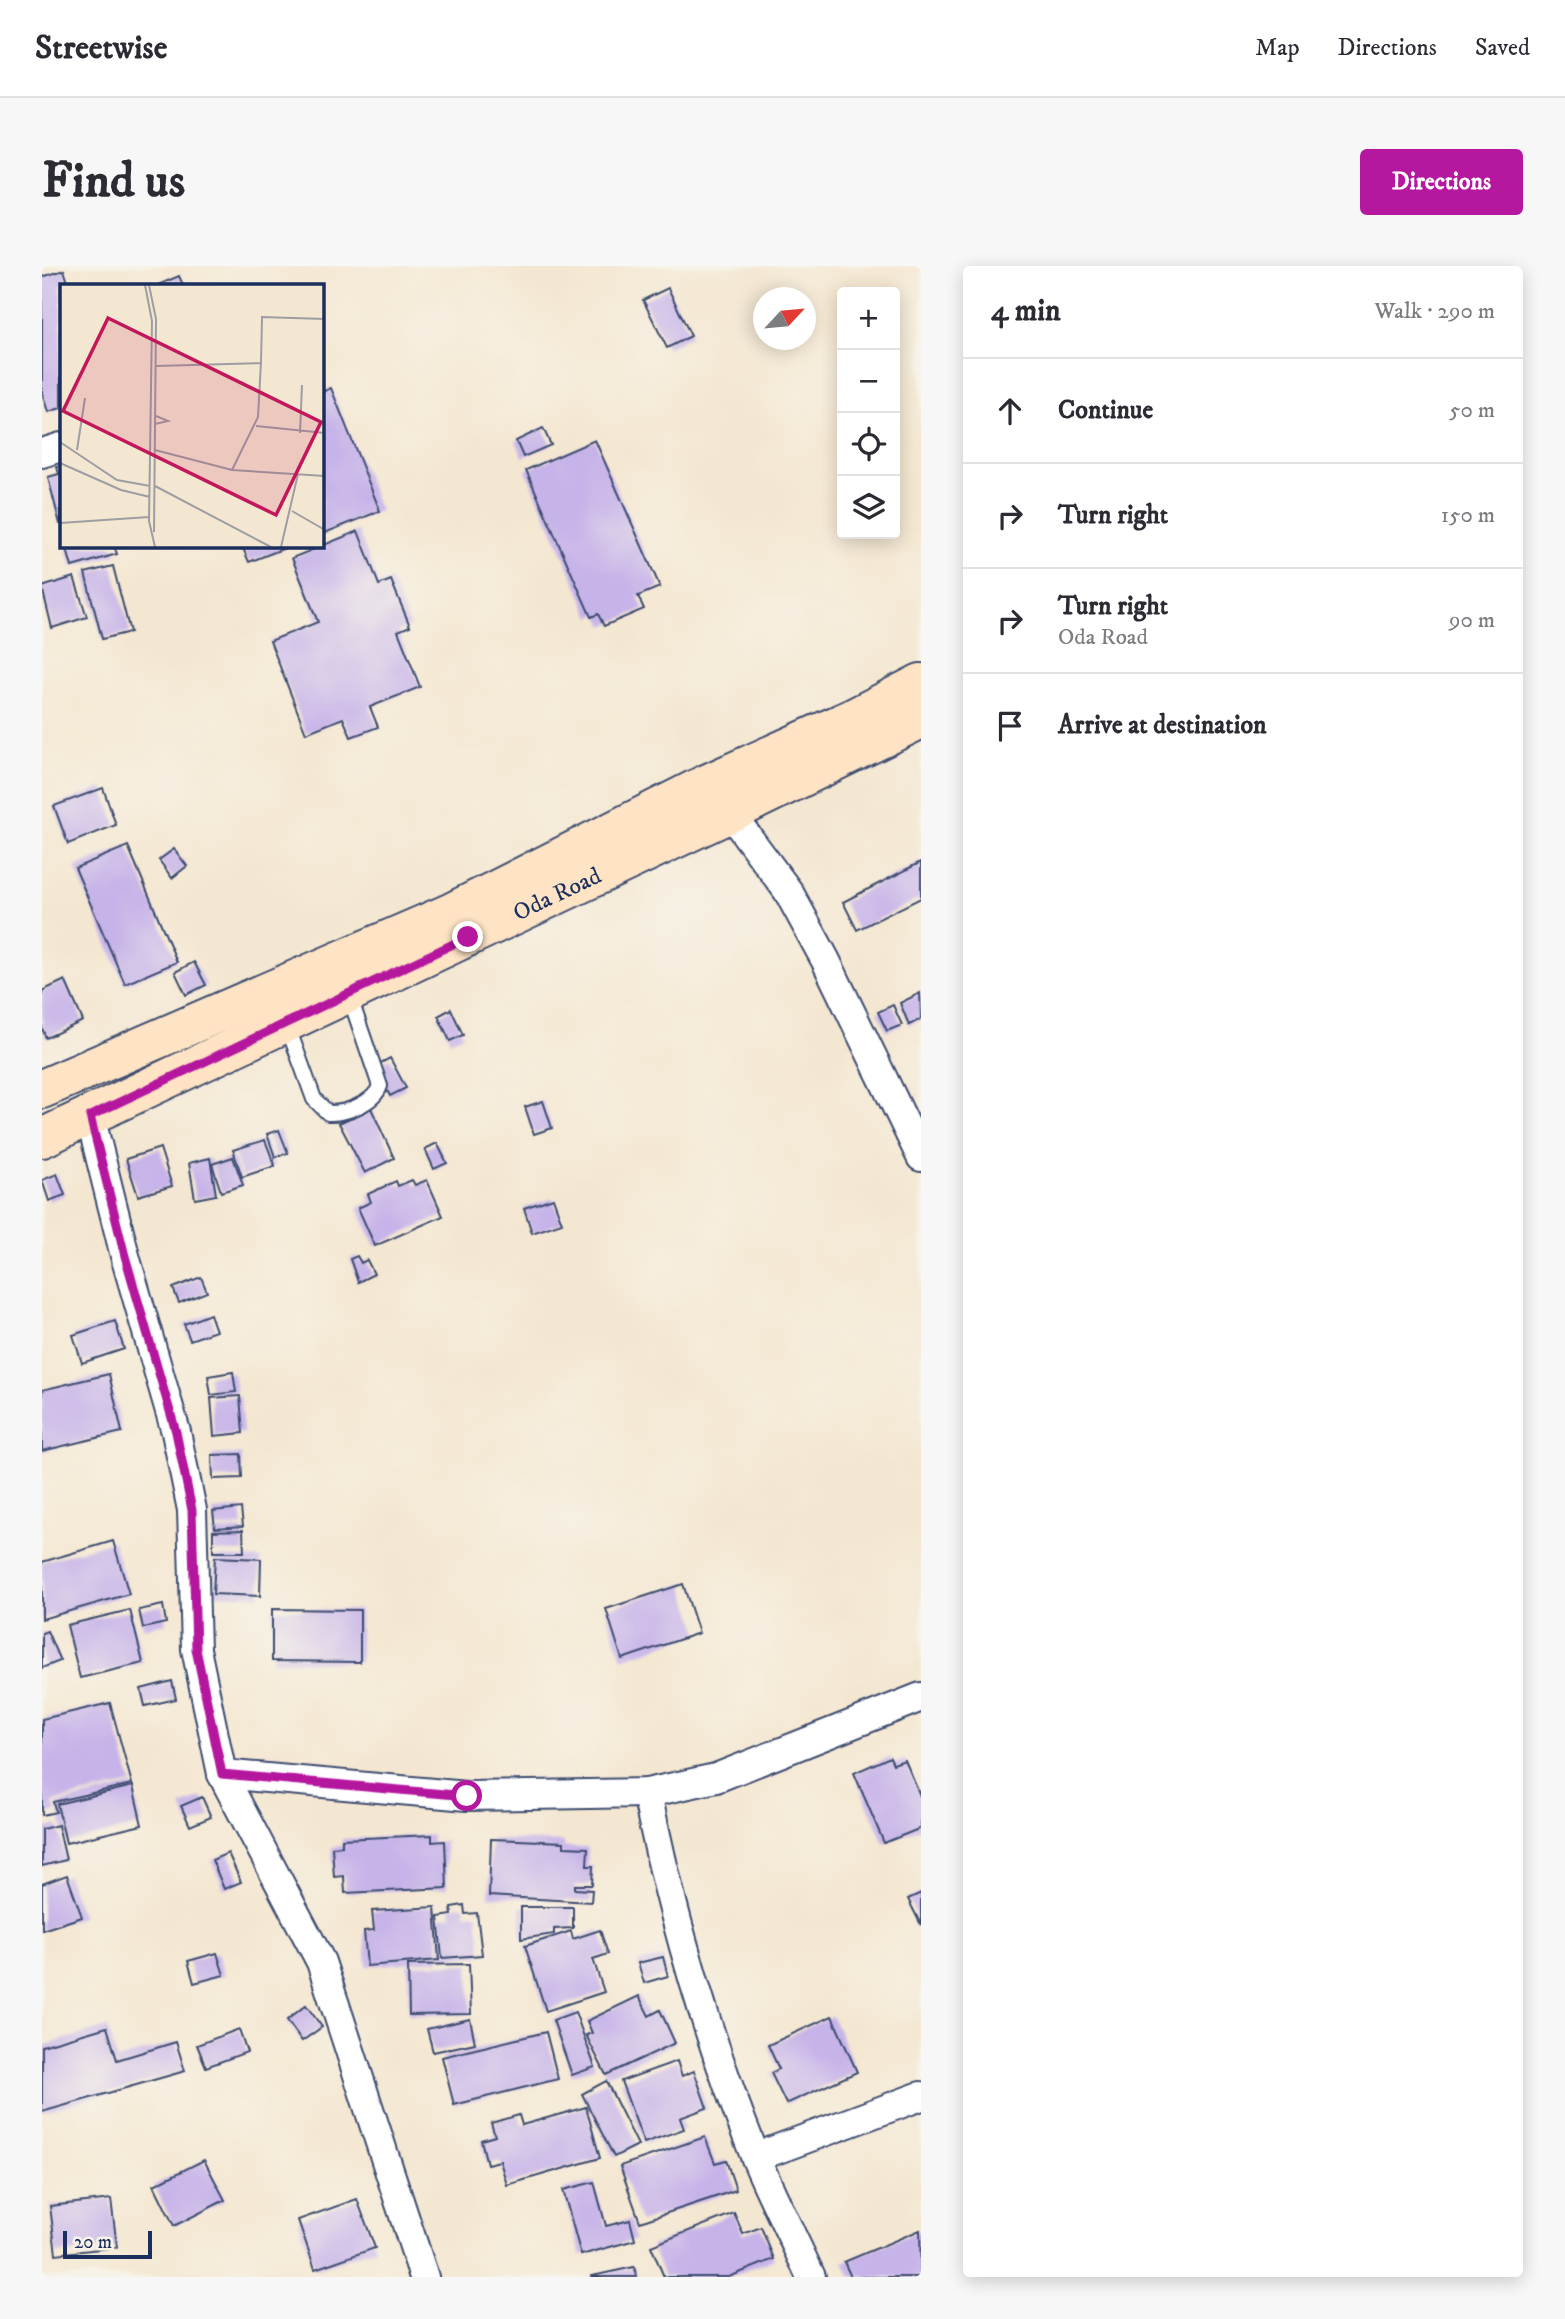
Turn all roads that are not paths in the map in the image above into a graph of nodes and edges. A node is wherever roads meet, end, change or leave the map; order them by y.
1 (60, 447) edge
2 (42, 453) edge
3 (921, 683) edge
4 (921, 719) edge
5 (730, 813) junction
6 (348, 992) junction
7 (286, 1021) junction
8 (42, 1089) edge
9 (90, 1116) junction
10 (42, 1138) edge
11 (921, 1157) edge
12 (921, 1697) edge
13 (222, 1774) junction
14 (648, 1793) junction
15 (921, 2096) edge
16 (755, 2157) junction
17 (424, 2277) edge
18 (811, 2277) edge

1 - 2 street
3 - 8 street, Oda Road
4 - 5 street, Oda Road
5 - 6 street, Oda Road
5 - 11 street
6 - 7 street, Oda Road
6 - 7 lane
7 - 9 street, Oda Road
9 - 10 street, Oda Road
9 - 13 street
12 - 14 street
13 - 14 street
13 - 17 street
14 - 16 street
15 - 16 street
16 - 18 street

